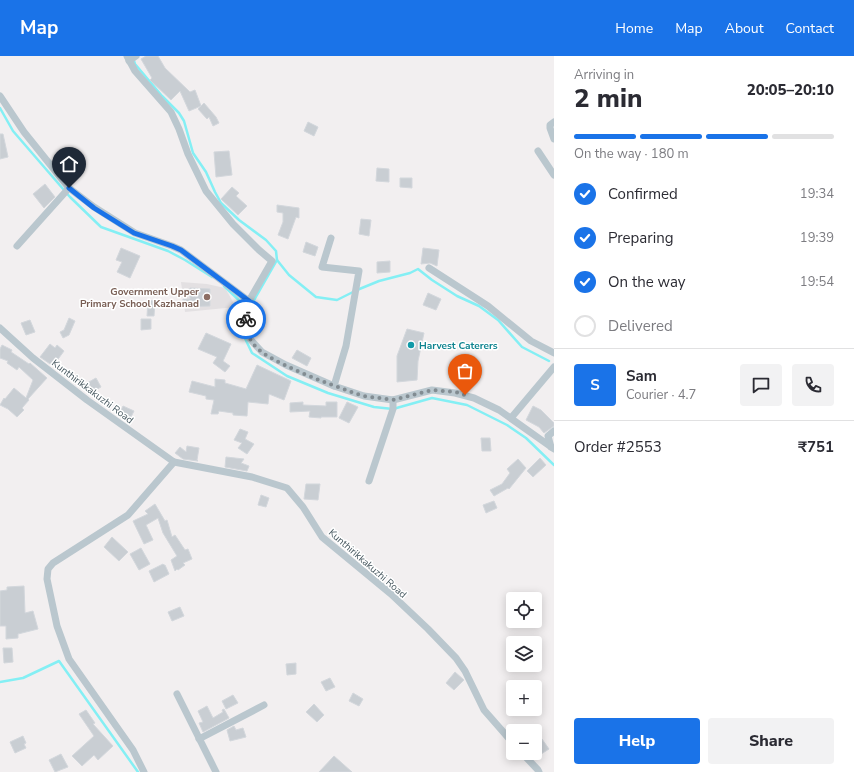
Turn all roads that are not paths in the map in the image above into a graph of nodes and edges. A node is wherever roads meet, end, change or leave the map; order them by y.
1 (136, 56) edge
2 (128, 59) edge
3 (0, 96) edge
4 (554, 122) edge
5 (554, 139) edge
6 (538, 151) dead end
7 (554, 174) edge
8 (69, 188) junction
9 (331, 238) dead end
10 (16, 246) dead end
11 (429, 268) dead end
12 (249, 304) junction
13 (0, 328) edge
14 (554, 353) edge
15 (554, 367) edge
16 (334, 386) junction
17 (393, 400) junction
18 (511, 418) junction
19 (554, 431) edge
20 (553, 448) edge
21 (174, 462) junction
22 (369, 481) dead end
23 (177, 694) dead end
24 (264, 705) dead end
25 (506, 736) edge
26 (199, 739) junction
27 (529, 760) edge
28 (144, 772) edge
29 (216, 772) edge
30 (539, 772) edge

1 - 2 street
2 - 12 street
3 - 8 street
4 - 5 street
6 - 7 street
8 - 10 street
8 - 12 street
9 - 16 street
11 - 14 street
12 - 16 street
13 - 21 street, Kunthirikkakuzhi Road
15 - 18 street
16 - 17 street
17 - 18 street
17 - 22 street
18 - 20 street
19 - 20 street
21 - 25 street, Kunthirikkakuzhi Road
21 - 28 street
23 - 26 street
24 - 26 street
26 - 29 street
27 - 30 street

